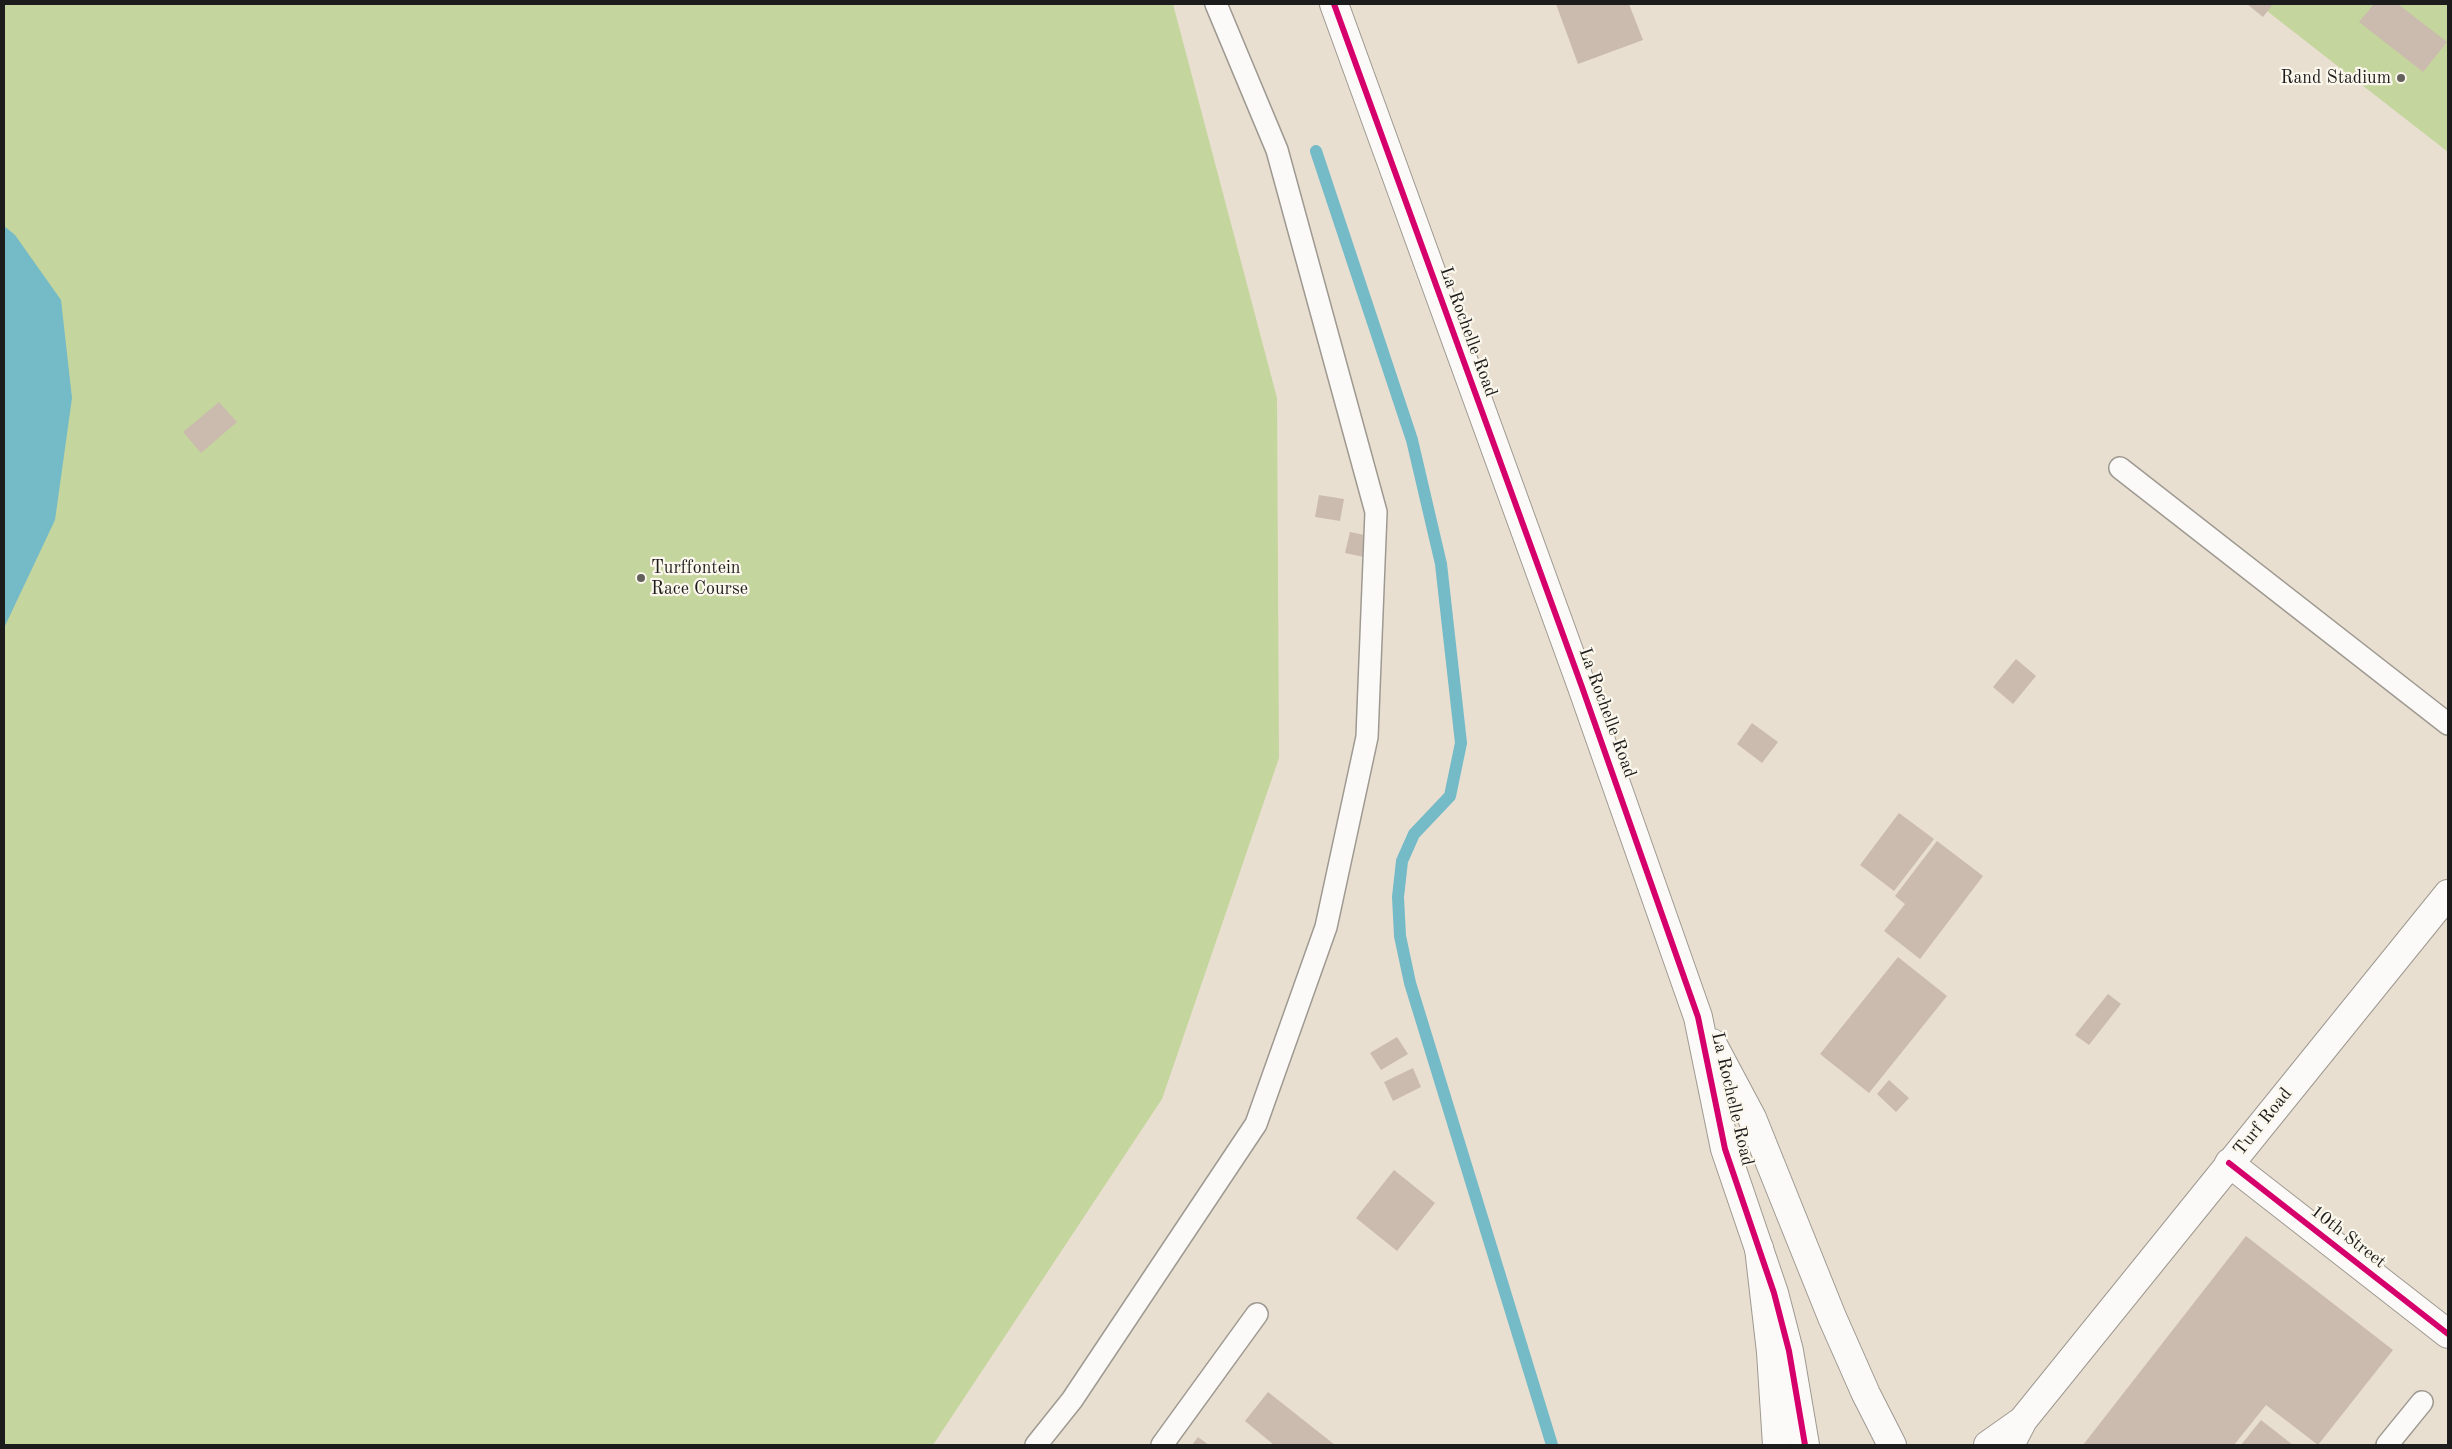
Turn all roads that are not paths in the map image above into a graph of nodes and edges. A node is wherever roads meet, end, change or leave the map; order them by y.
1 (1216, 4) edge
2 (1334, 4) edge
3 (2120, 468) dead end
4 (2448, 724) edge
5 (2448, 894) edge
6 (1698, 1017) junction
7 (2229, 1163) junction
8 (1759, 1248) junction
9 (1257, 1314) dead end
10 (2448, 1334) edge
11 (2422, 1402) dead end
12 (2023, 1420) junction
13 (1036, 1445) edge
14 (1162, 1445) edge
15 (1777, 1445) edge
16 (1805, 1445) edge
17 (1892, 1445) edge
18 (1988, 1445) edge
19 (2010, 1445) edge
20 (2387, 1445) edge

1 - 13 lane
2 - 6 street, La Rochelle Road
3 - 4 lane
5 - 7 street, Turf Road
6 - 8 street, La Rochelle Road
6 - 17 street, La Rochelle Road
7 - 10 street, 10th Street
7 - 12 street, Turf Road
8 - 15 street
8 - 16 street, La Rochelle Road
9 - 14 lane
11 - 20 lane
12 - 18 street, Turf Road
12 - 19 street, Turf Road

